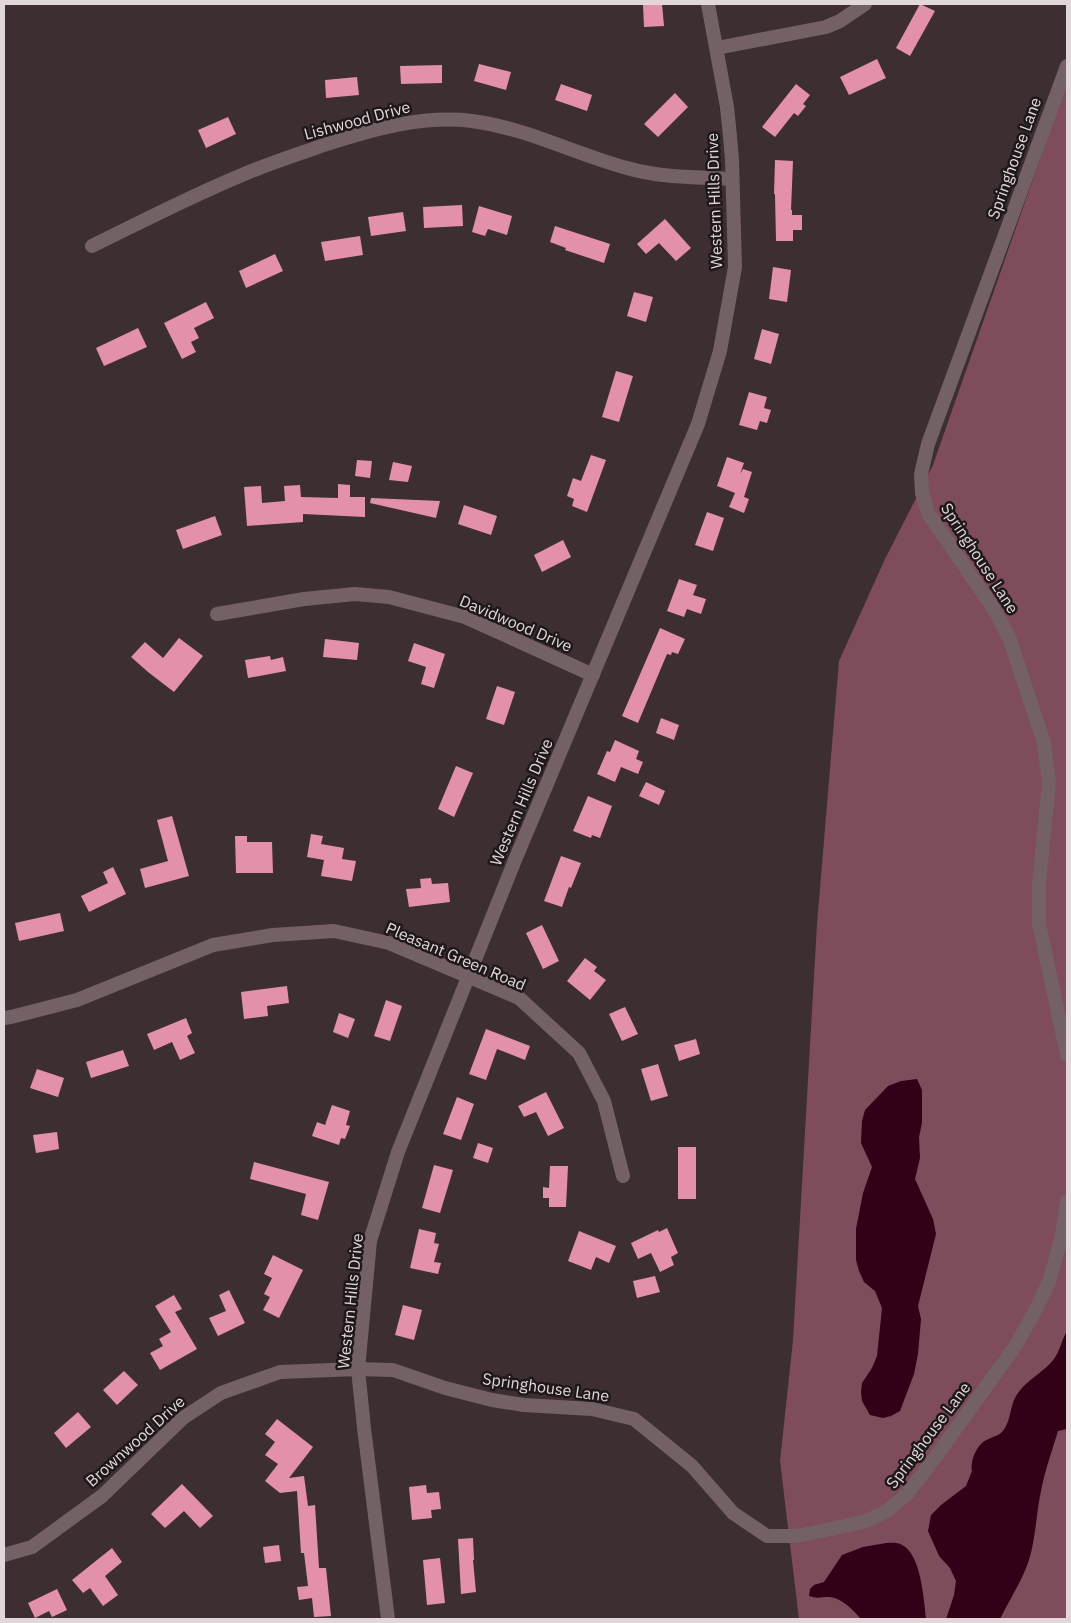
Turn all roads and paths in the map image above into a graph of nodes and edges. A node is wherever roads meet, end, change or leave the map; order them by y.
1 (708, 4) edge
2 (865, 4) edge
3 (717, 48) junction
4 (1067, 66) edge
5 (732, 179) junction
6 (92, 246) dead end
7 (218, 614) dead end
8 (593, 675) junction
9 (468, 977) junction
10 (4, 1018) edge
11 (1067, 1055) edge
12 (623, 1176) dead end
13 (1067, 1201) edge
14 (358, 1369) junction
15 (4, 1555) edge
16 (388, 1619) edge

1 - 3 street, Western Hills Drive
2 - 3 street
3 - 5 street, Western Hills Drive
4 - 11 street, Springhouse Lane
5 - 6 street, Lishwood Drive
5 - 8 street, Western Hills Drive
7 - 8 street, Davidwood Drive
8 - 9 street, Western Hills Drive
9 - 10 street, Pleasant Green Road
9 - 12 street, Pleasant Green Road
9 - 14 street, Western Hills Drive
13 - 14 street, Springhouse Lane
14 - 15 street, Brownwood Drive
14 - 16 street, Western Hills Drive

